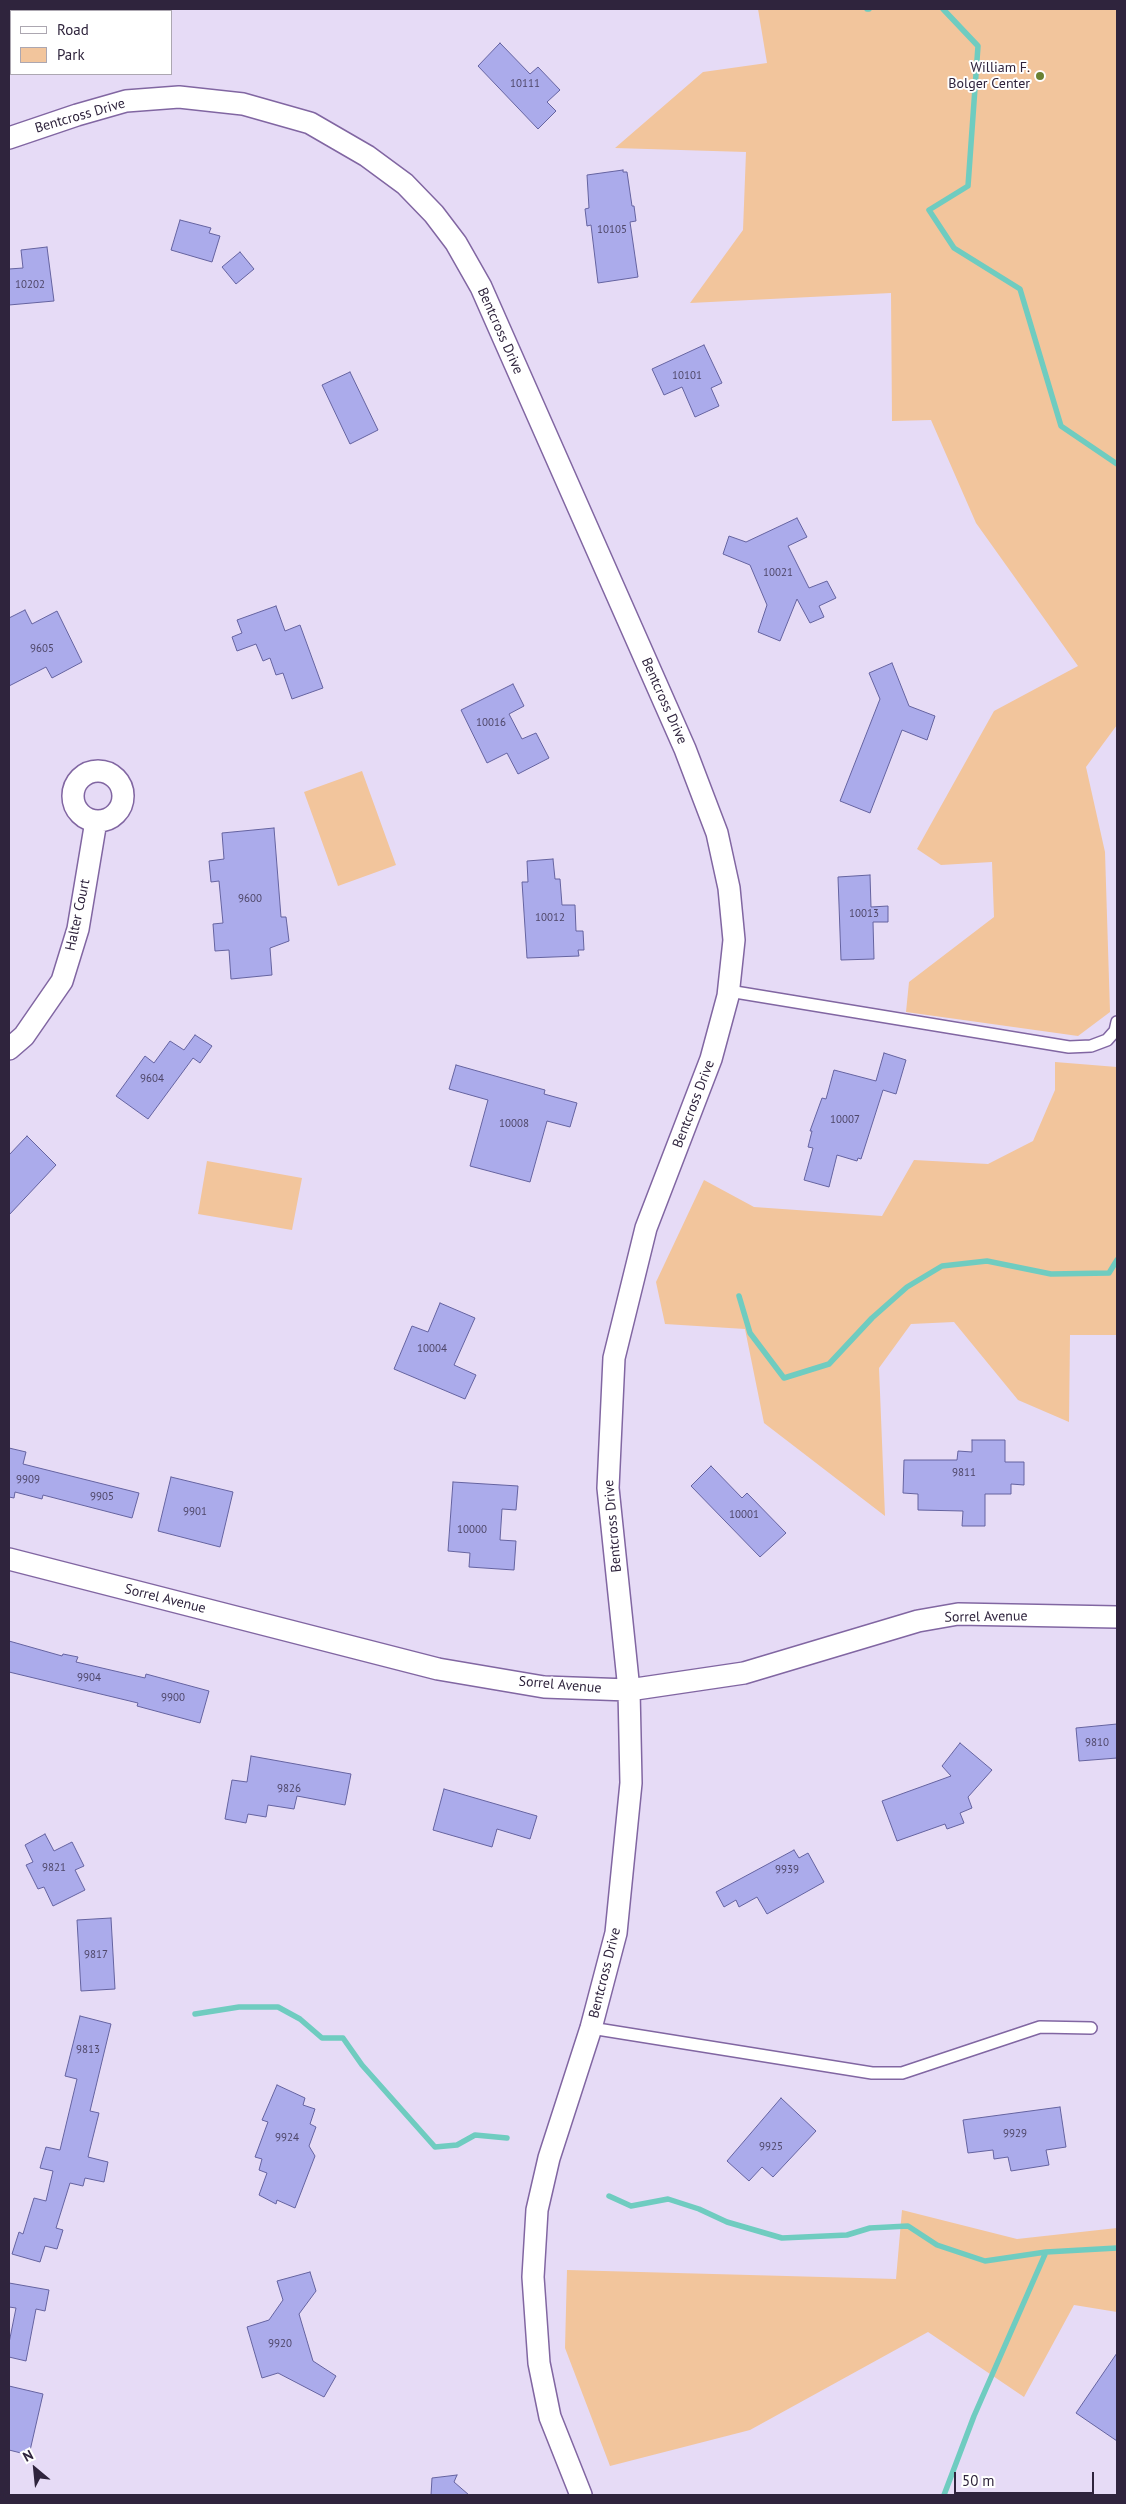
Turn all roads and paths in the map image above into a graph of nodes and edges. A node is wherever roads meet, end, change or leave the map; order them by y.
1 (9, 138) edge
2 (96, 821) dead end
3 (728, 991) junction
4 (1117, 1022) edge
5 (9, 1049) edge
6 (9, 1559) edge
7 (1117, 1617) edge
8 (629, 1690) junction
9 (591, 2028) junction
10 (1091, 2028) dead end
11 (581, 2495) edge

1 - 3 street, Bentcross Drive
2 - 5 street, Halter Court
3 - 4 lane
3 - 8 street, Bentcross Drive
6 - 8 street, Sorrel Avenue
7 - 8 street, Sorrel Avenue
8 - 9 street, Bentcross Drive
9 - 10 lane
9 - 11 street, Bentcross Drive

